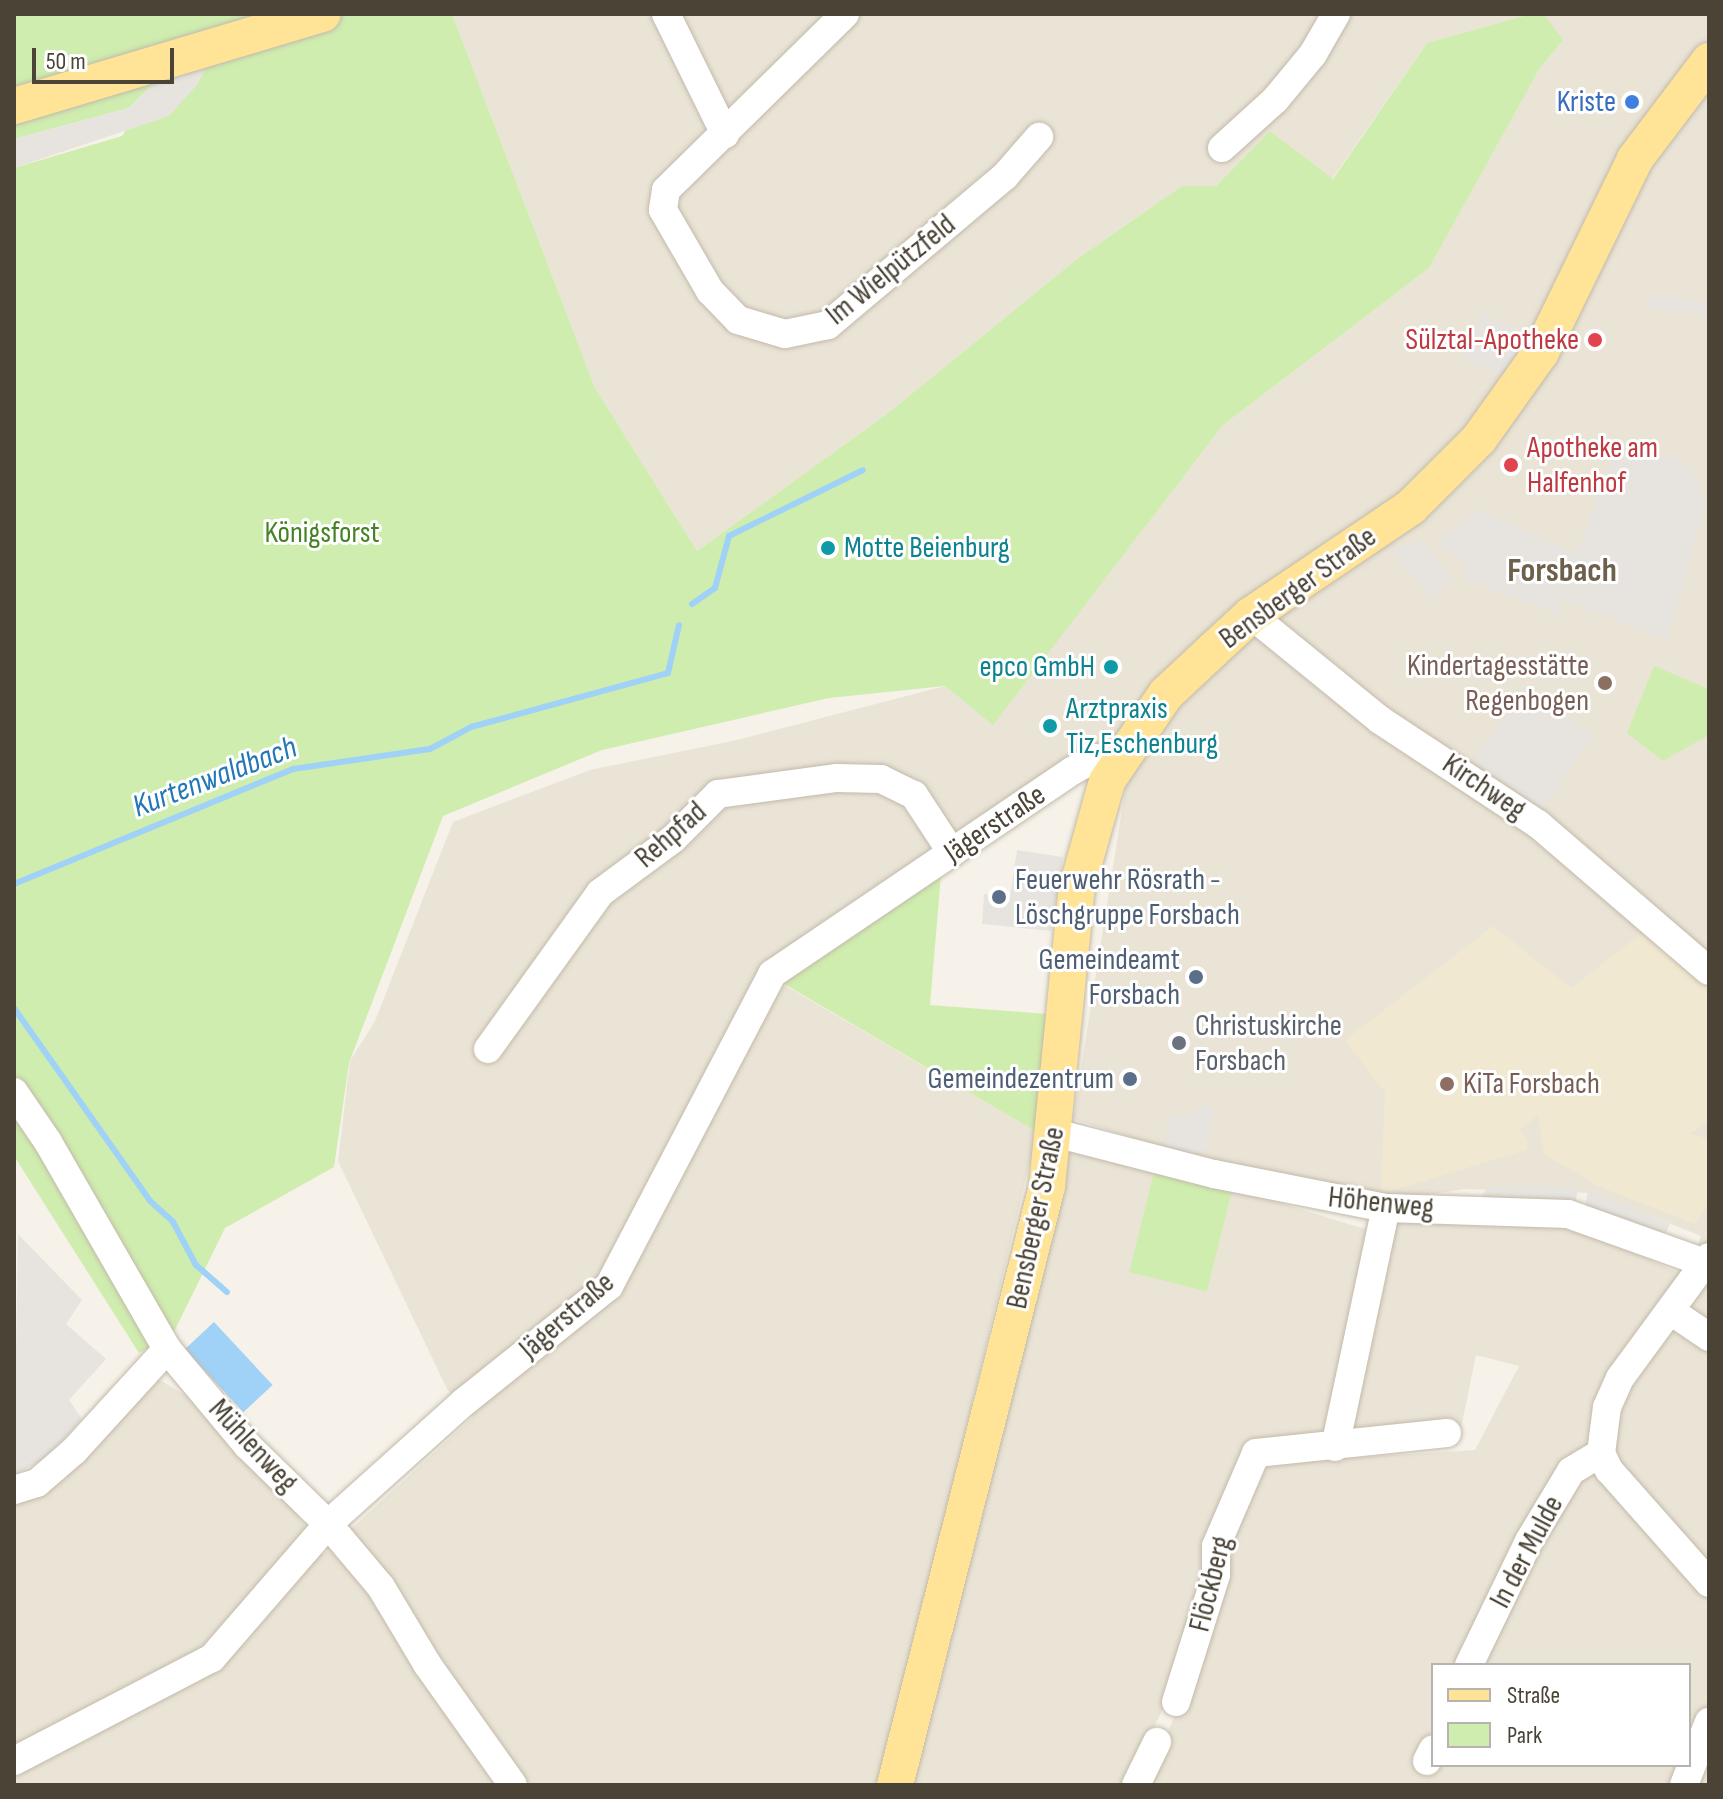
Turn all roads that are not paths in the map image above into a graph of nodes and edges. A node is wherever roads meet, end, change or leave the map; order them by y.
1 (323, 14) edge
2 (666, 14) edge
3 (845, 14) edge
4 (1336, 14) edge
5 (1709, 61) edge
6 (14, 106) edge
7 (725, 134) junction
8 (1039, 137) dead end
9 (1222, 148) dead end
10 (1251, 615) junction
11 (1117, 760) junction
12 (952, 853) junction
13 (1709, 971) edge
14 (488, 1049) dead end
15 (14, 1092) edge
16 (1055, 1133) junction
17 (1386, 1208) junction
18 (1707, 1260) edge
19 (1672, 1312) junction
20 (1709, 1337) edge
21 (167, 1349) junction
22 (1447, 1433) dead end
23 (1335, 1447) junction
24 (1601, 1453) junction
25 (14, 1490) edge
26 (328, 1524) junction
27 (1709, 1583) edge
28 (1470, 1663) edge
29 (1176, 1702) dead end
30 (1709, 1722) edge
31 (1157, 1742) dead end
32 (14, 1761) edge
33 (513, 1785) edge
34 (895, 1785) edge
35 (1136, 1785) edge
36 (1684, 1785) edge

1 - 6 main road
2 - 7 street
3 - 7 street, Im Wielpützfeld
4 - 9 street
5 - 10 main road, Bensberger Straße
7 - 8 street, Im Wielpützfeld
10 - 11 main road, Bensberger Straße
10 - 13 street, Kirchweg
11 - 12 street, Jägerstraße
11 - 16 main road, Bensberger Straße
12 - 14 street, Rehpfad
12 - 26 street, Jägerstraße
15 - 21 street, Mühlenweg
16 - 17 street, Höhenweg
16 - 34 main road, Bensberger Straße
17 - 18 street, Höhenweg
17 - 23 street
18 - 19 street
19 - 20 street
19 - 24 street
21 - 25 street
21 - 26 street, Mühlenweg
22 - 23 street, Flöckberg
23 - 29 street, Flöckberg
24 - 27 street
24 - 28 street, In der Mulde
26 - 32 street, Jägerstraße
26 - 33 street, Mühlenweg
30 - 36 street
31 - 35 street

